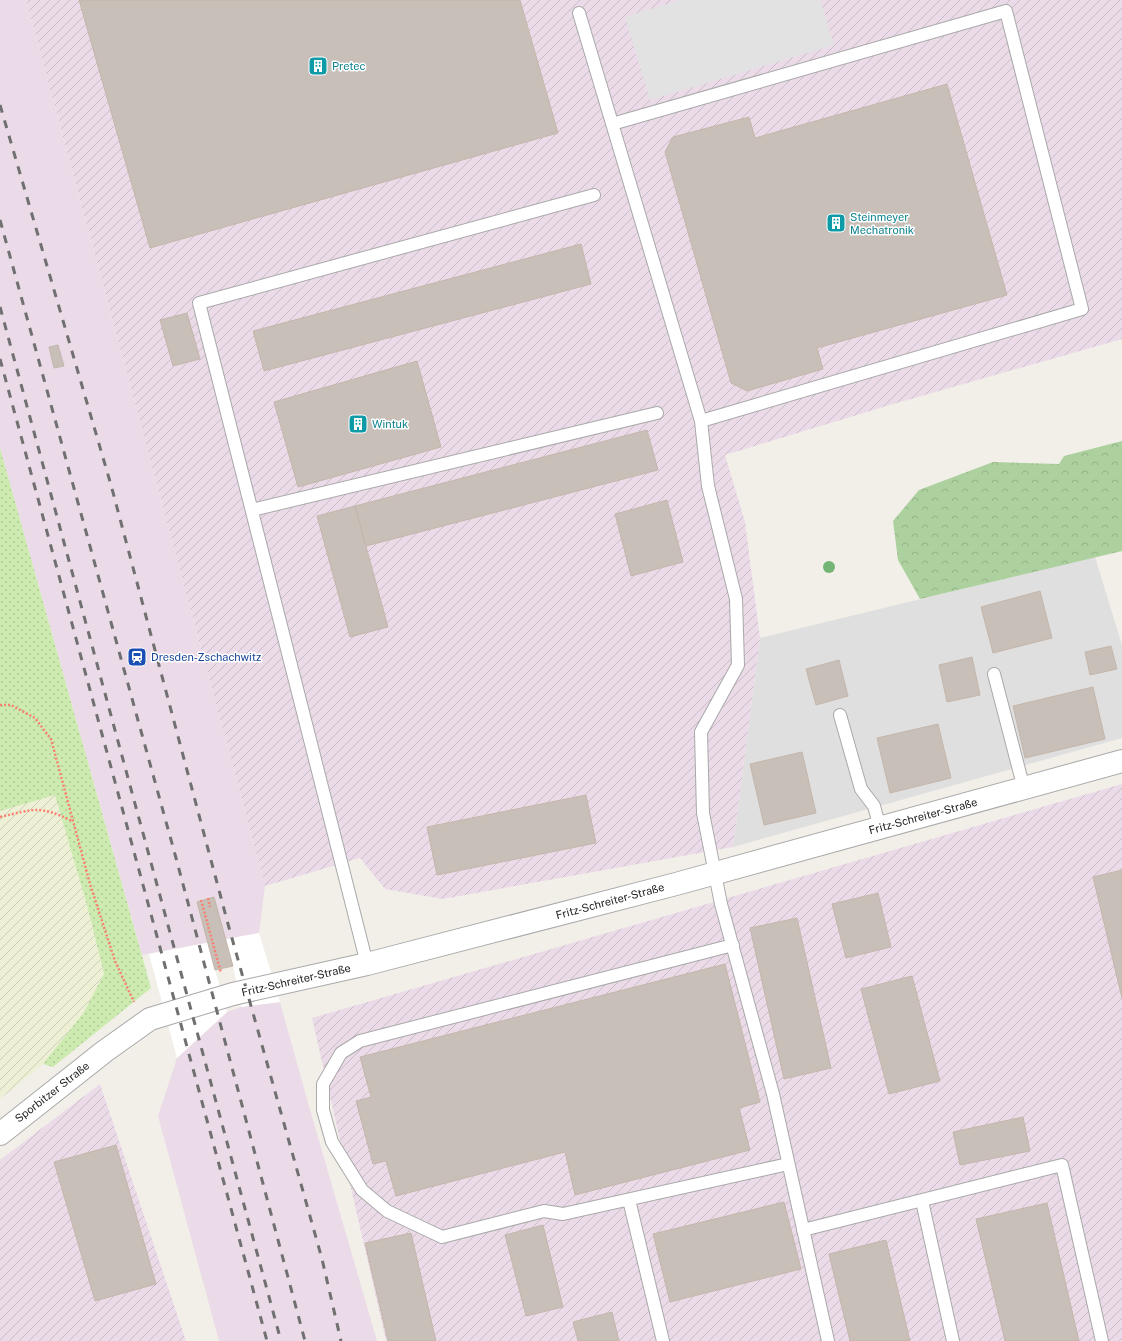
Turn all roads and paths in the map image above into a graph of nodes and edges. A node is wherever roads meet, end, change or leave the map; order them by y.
1 (579, 13) dead end
2 (612, 124) junction
3 (594, 195) dead end
4 (656, 414) dead end
5 (701, 421) junction
6 (252, 510) junction
7 (994, 674) dead end
8 (0, 705) edge
9 (840, 715) dead end
10 (1122, 761) edge
11 (1024, 789) junction
12 (0, 817) edge
13 (72, 821) junction
14 (880, 828) junction
15 (716, 873) junction
16 (208, 898) dead end
17 (201, 900) dead end
18 (210, 907) dead end
19 (733, 946) junction
20 (367, 964) junction
21 (220, 969) dead end
22 (141, 1025) junction
23 (105, 1051) joint
24 (0, 1134) edge
25 (788, 1164) junction
26 (629, 1200) junction
27 (922, 1201) junction
28 (803, 1230) junction
29 (663, 1341) edge
30 (828, 1341) edge
31 (953, 1341) edge
32 (1102, 1341) edge

1 - 2 lane
2 - 5 lane
2 - 5 lane
3 - 6 lane
4 - 6 lane
5 - 15 lane
6 - 20 lane
7 - 11 lane
8 - 13 path
9 - 14 lane
10 - 11 street, Fritz-Schreiter-Straße
11 - 14 street, Fritz-Schreiter-Straße
12 - 13 path
13 - 22 path
14 - 15 street, Fritz-Schreiter-Straße
15 - 19 lane
15 - 20 street, Fritz-Schreiter-Straße
16 - 18 path
17 - 21 path
19 - 25 lane
19 - 26 lane
20 - 22 street, Fritz-Schreiter-Straße
22 - 23 street, Fritz-Schreiter-Straße
23 - 24 street, Sporbitzer Straße
25 - 26 lane
25 - 28 lane
26 - 29 lane
27 - 28 lane
27 - 31 lane
27 - 32 lane
28 - 30 lane

